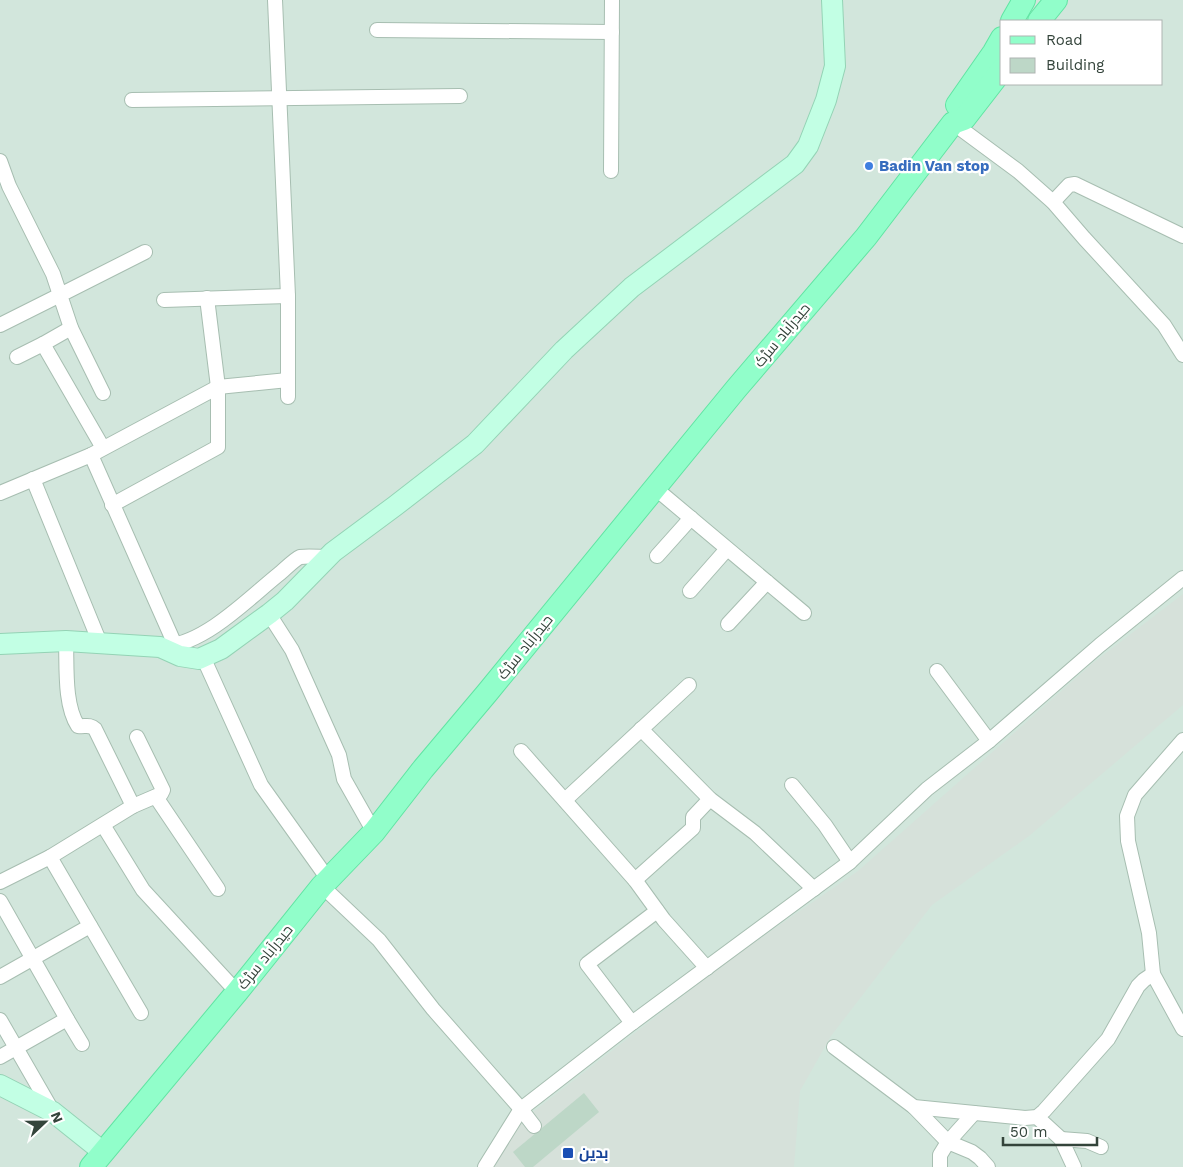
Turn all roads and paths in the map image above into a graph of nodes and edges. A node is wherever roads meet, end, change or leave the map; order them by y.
1 (275, 0) edge
2 (612, 0) edge
3 (832, 0) edge
4 (1024, 0) edge
5 (1056, 0) edge
6 (1013, 20) edge
7 (1040, 20) edge
8 (377, 30) dead end
9 (612, 32) junction
10 (1000, 42) edge
11 (1000, 73) edge
12 (460, 96) dead end
13 (279, 99) junction
14 (132, 100) dead end
15 (953, 123) junction
16 (0, 161) edge
17 (610, 170) dead end
18 (5, 186) edge
19 (1053, 202) junction
20 (1183, 236) edge
21 (145, 252) dead end
22 (60, 295) junction
23 (288, 296) junction
24 (207, 298) junction
25 (164, 300) dead end
26 (0, 325) edge
27 (71, 328) junction
28 (43, 344) junction
29 (1183, 355) edge
30 (17, 357) dead end
31 (288, 380) junction
32 (218, 387) junction
33 (103, 393) dead end
34 (288, 397) dead end
35 (97, 452) junction
36 (33, 479) junction
37 (655, 488) junction
38 (0, 492) edge
39 (112, 505) junction
40 (690, 518) junction
41 (727, 549) junction
42 (657, 556) dead end
43 (327, 557) junction
44 (1183, 578) edge
45 (767, 582) junction
46 (690, 591) dead end
47 (804, 613) dead end
48 (269, 614) junction
49 (728, 624) dead end
50 (66, 641) junction
51 (100, 643) junction
52 (0, 644) edge
53 (172, 649) junction
54 (203, 657) junction
55 (937, 671) dead end
56 (689, 685) dead end
57 (641, 729) junction
58 (137, 737) dead end
59 (1183, 740) edge
60 (989, 741) junction
61 (521, 751) dead end
62 (792, 785) dead end
63 (156, 797) junction
64 (710, 799) junction
65 (565, 800) junction
66 (133, 806) junction
67 (103, 825) junction
68 (374, 832) junction
69 (50, 857) junction
70 (850, 862) junction
71 (635, 880) junction
72 (0, 882) edge
73 (325, 883) junction
74 (218, 889) dead end
75 (814, 889) junction
76 (0, 901) edge
77 (657, 911) junction
78 (90, 926) junction
79 (32, 958) junction
80 (707, 968) junction
81 (1153, 974) junction
82 (0, 977) edge
83 (237, 992) junction
84 (141, 1013) dead end
85 (0, 1020) edge
86 (67, 1020) junction
87 (632, 1023) junction
88 (1183, 1029) edge
89 (82, 1044) dead end
90 (834, 1047) dead end
91 (16, 1048) junction
92 (0, 1057) edge
93 (0, 1085) edge
94 (914, 1107) junction
95 (521, 1109) junction
96 (53, 1112) junction
97 (974, 1113) junction
98 (1037, 1117) junction
99 (534, 1126) dead end
100 (1061, 1139) junction
101 (948, 1142) junction
102 (1101, 1147) dead end
103 (97, 1159) edge
104 (485, 1167) edge
105 (940, 1167) edge
106 (988, 1167) edge
107 (1074, 1167) edge

1 - 13 street
2 - 9 street
3 - 43 street
4 - 6 main road
5 - 7 main road
8 - 9 street
9 - 17 street
10 - 15 main road, حیدرآباد سڑک
11 - 15 main road, حیدرآباد سڑک
12 - 13 street
13 - 14 street
13 - 23 street
15 - 19 street
15 - 37 main road, حیدرآباد سڑک
16 - 18 street
18 - 22 street
19 - 20 street
19 - 29 street
21 - 22 street
22 - 26 street
22 - 27 street
23 - 24 street
23 - 31 street
24 - 25 street
24 - 32 street
27 - 28 street
27 - 33 street
28 - 30 street
28 - 35 street
31 - 32 street
31 - 34 street
32 - 35 street
32 - 39 street
35 - 36 street
35 - 39 street
36 - 38 street
36 - 51 street
37 - 40 street
37 - 68 main road, حیدرآباد سڑک
39 - 53 street
40 - 41 street
40 - 42 street
41 - 45 street
41 - 46 street
43 - 48 street
43 - 53 street
44 - 60 street
45 - 47 street
45 - 49 street
48 - 54 street
48 - 68 street
50 - 51 street
50 - 52 street
50 - 66 street
51 - 53 street
53 - 54 street
54 - 73 street
55 - 60 street
56 - 57 street
57 - 64 street
57 - 65 street
58 - 63 street
59 - 81 street
60 - 70 street
61 - 65 street
62 - 70 street
63 - 66 street
63 - 74 street
64 - 71 street
64 - 75 street
65 - 71 street
66 - 67 street
67 - 69 street
67 - 83 street
68 - 73 main road, حیدرآباد سڑک
69 - 72 street
69 - 78 street
70 - 75 street
71 - 77 street
73 - 83 main road, حیدرآباد سڑک
73 - 95 street
75 - 80 street
76 - 79 street
77 - 80 street
77 - 87 street
78 - 79 street
78 - 84 street
79 - 82 street
79 - 86 street
80 - 87 street
81 - 88 street
81 - 98 street
83 - 103 main road, حیدرآباد سڑک
85 - 91 street
86 - 89 street
86 - 91 street
87 - 95 street
90 - 94 street
91 - 92 street
91 - 96 street
93 - 96 street
94 - 97 street
94 - 101 street
95 - 99 street
95 - 104 street
96 - 103 street
97 - 98 street
97 - 101 street
98 - 100 street
100 - 102 street
100 - 107 street
101 - 105 street
101 - 106 street

